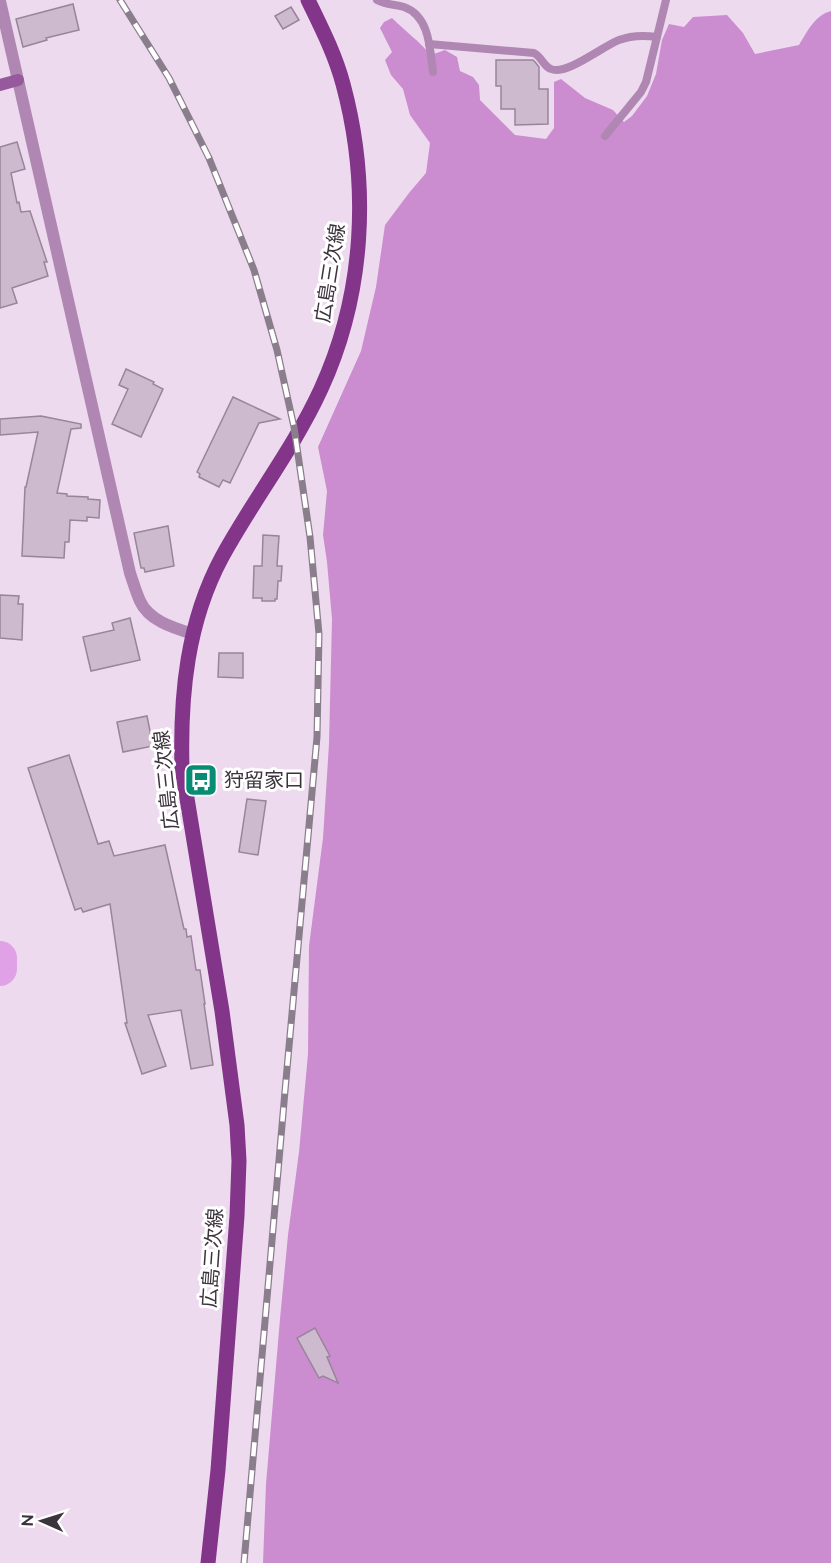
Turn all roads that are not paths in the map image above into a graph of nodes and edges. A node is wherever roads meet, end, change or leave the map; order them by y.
1 (308, 0) edge
2 (377, 0) edge
3 (666, 0) edge
4 (0, 1) edge
5 (657, 37) junction
6 (429, 44) junction
7 (433, 72) dead end
8 (18, 80) junction
9 (0, 85) edge
10 (605, 136) dead end
11 (193, 634) junction
12 (208, 1563) edge

1 - 11 main road, 広島三次線
2 - 6 lane
3 - 5 lane
4 - 8 street
5 - 6 lane
5 - 10 lane
6 - 7 lane
8 - 9 street
8 - 11 street
11 - 12 main road, 広島三次線

